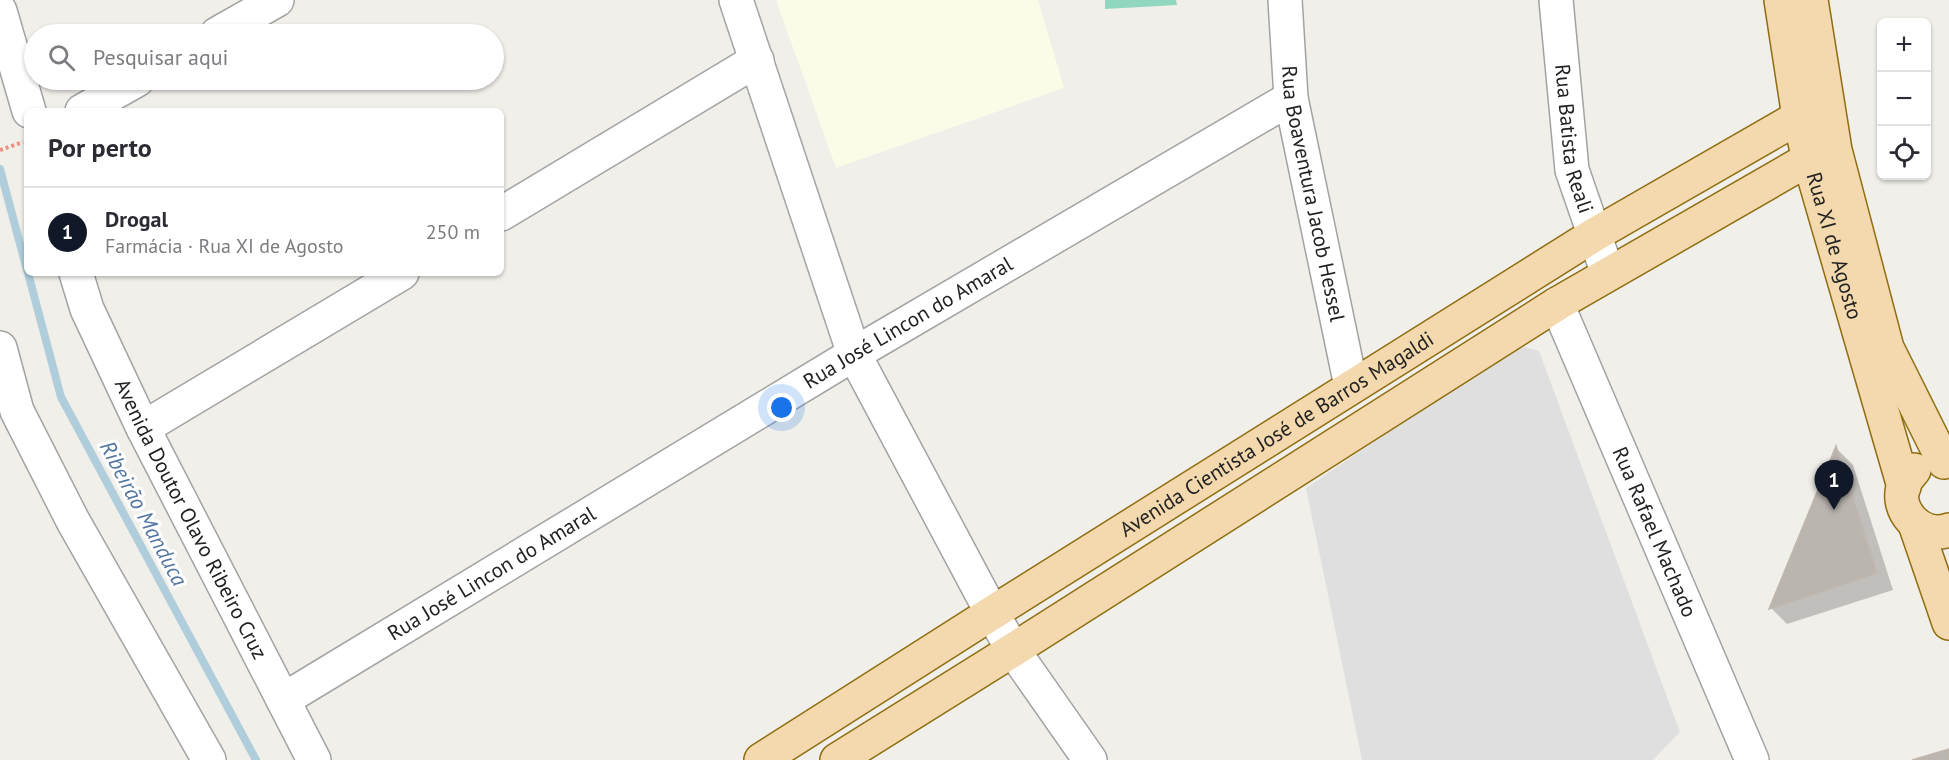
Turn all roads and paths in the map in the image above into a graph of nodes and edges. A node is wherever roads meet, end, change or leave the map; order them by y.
1 (277, 0) edge
2 (736, 0) edge
3 (1285, 0) edge
4 (1556, 0) edge
5 (1781, 0) edge
6 (1811, 0) edge
7 (0, 11) edge
8 (235, 24) edge
9 (757, 60) junction
10 (119, 90) edge
11 (1291, 98) junction
12 (28, 108) edge
13 (87, 108) edge
14 (1799, 117) junction
15 (20, 143) dead end
16 (0, 150) edge
17 (1809, 159) junction
18 (504, 212) edge
19 (1594, 235) junction
20 (1608, 274) junction
21 (77, 276) edge
22 (397, 276) edge
23 (1557, 304) junction
24 (0, 348) edge
25 (854, 354) junction
26 (1351, 386) junction
27 (143, 428) junction
28 (1946, 463) edge
29 (1904, 487) junction
30 (1915, 524) junction
31 (1949, 530) edge
32 (992, 613) junction
33 (1949, 623) edge
34 (1013, 650) junction
35 (283, 700) junction
36 (209, 760) edge
37 (314, 760) edge
38 (760, 760) edge
39 (837, 760) edge
40 (1090, 760) edge
41 (1752, 760) edge

1 - 8 street
2 - 9 street
3 - 11 street, Rua Boaventura Jacob Hessel
4 - 19 street, Rua Batista Reali
5 - 14 main road, Rua XI de Agosto
6 - 28 main road, Rua XI de Agosto
7 - 12 street
9 - 18 street
9 - 25 street
10 - 13 street
11 - 25 street, Rua José Lincon do Amaral
11 - 26 street, Rua Boaventura Jacob Hessel
14 - 17 main road, Rua XI de Agosto
14 - 19 main road, Avenida Cientista José de Barros Magaldi
15 - 16 path
17 - 20 main road, Avenida Cientista José de Barros Magaldi
17 - 29 main road, Rua XI de Agosto
19 - 20 street, Rua Batista Reali
19 - 26 main road, Avenida Cientista José de Barros Magaldi
20 - 23 main road, Avenida Cientista José de Barros Magaldi
21 - 27 street, Avenida Doutor Olavo Ribeiro Cruz
22 - 27 street
23 - 34 main road, Avenida Cientista José de Barros Magaldi
23 - 41 street, Rua Rafael Machado
24 - 36 street
25 - 32 street
25 - 35 street, Rua José Lincon do Amaral
26 - 32 main road, Avenida Cientista José de Barros Magaldi
27 - 35 street, Avenida Doutor Olavo Ribeiro Cruz
28 - 29 main road
29 - 30 main road, Rua XI de Agosto
30 - 31 main road
30 - 33 main road
32 - 34 street
32 - 38 main road, Avenida Cientista José de Barros Magaldi
34 - 39 main road, Avenida Cientista José de Barros Magaldi
34 - 40 street
35 - 37 street, Avenida Doutor Olavo Ribeiro Cruz

